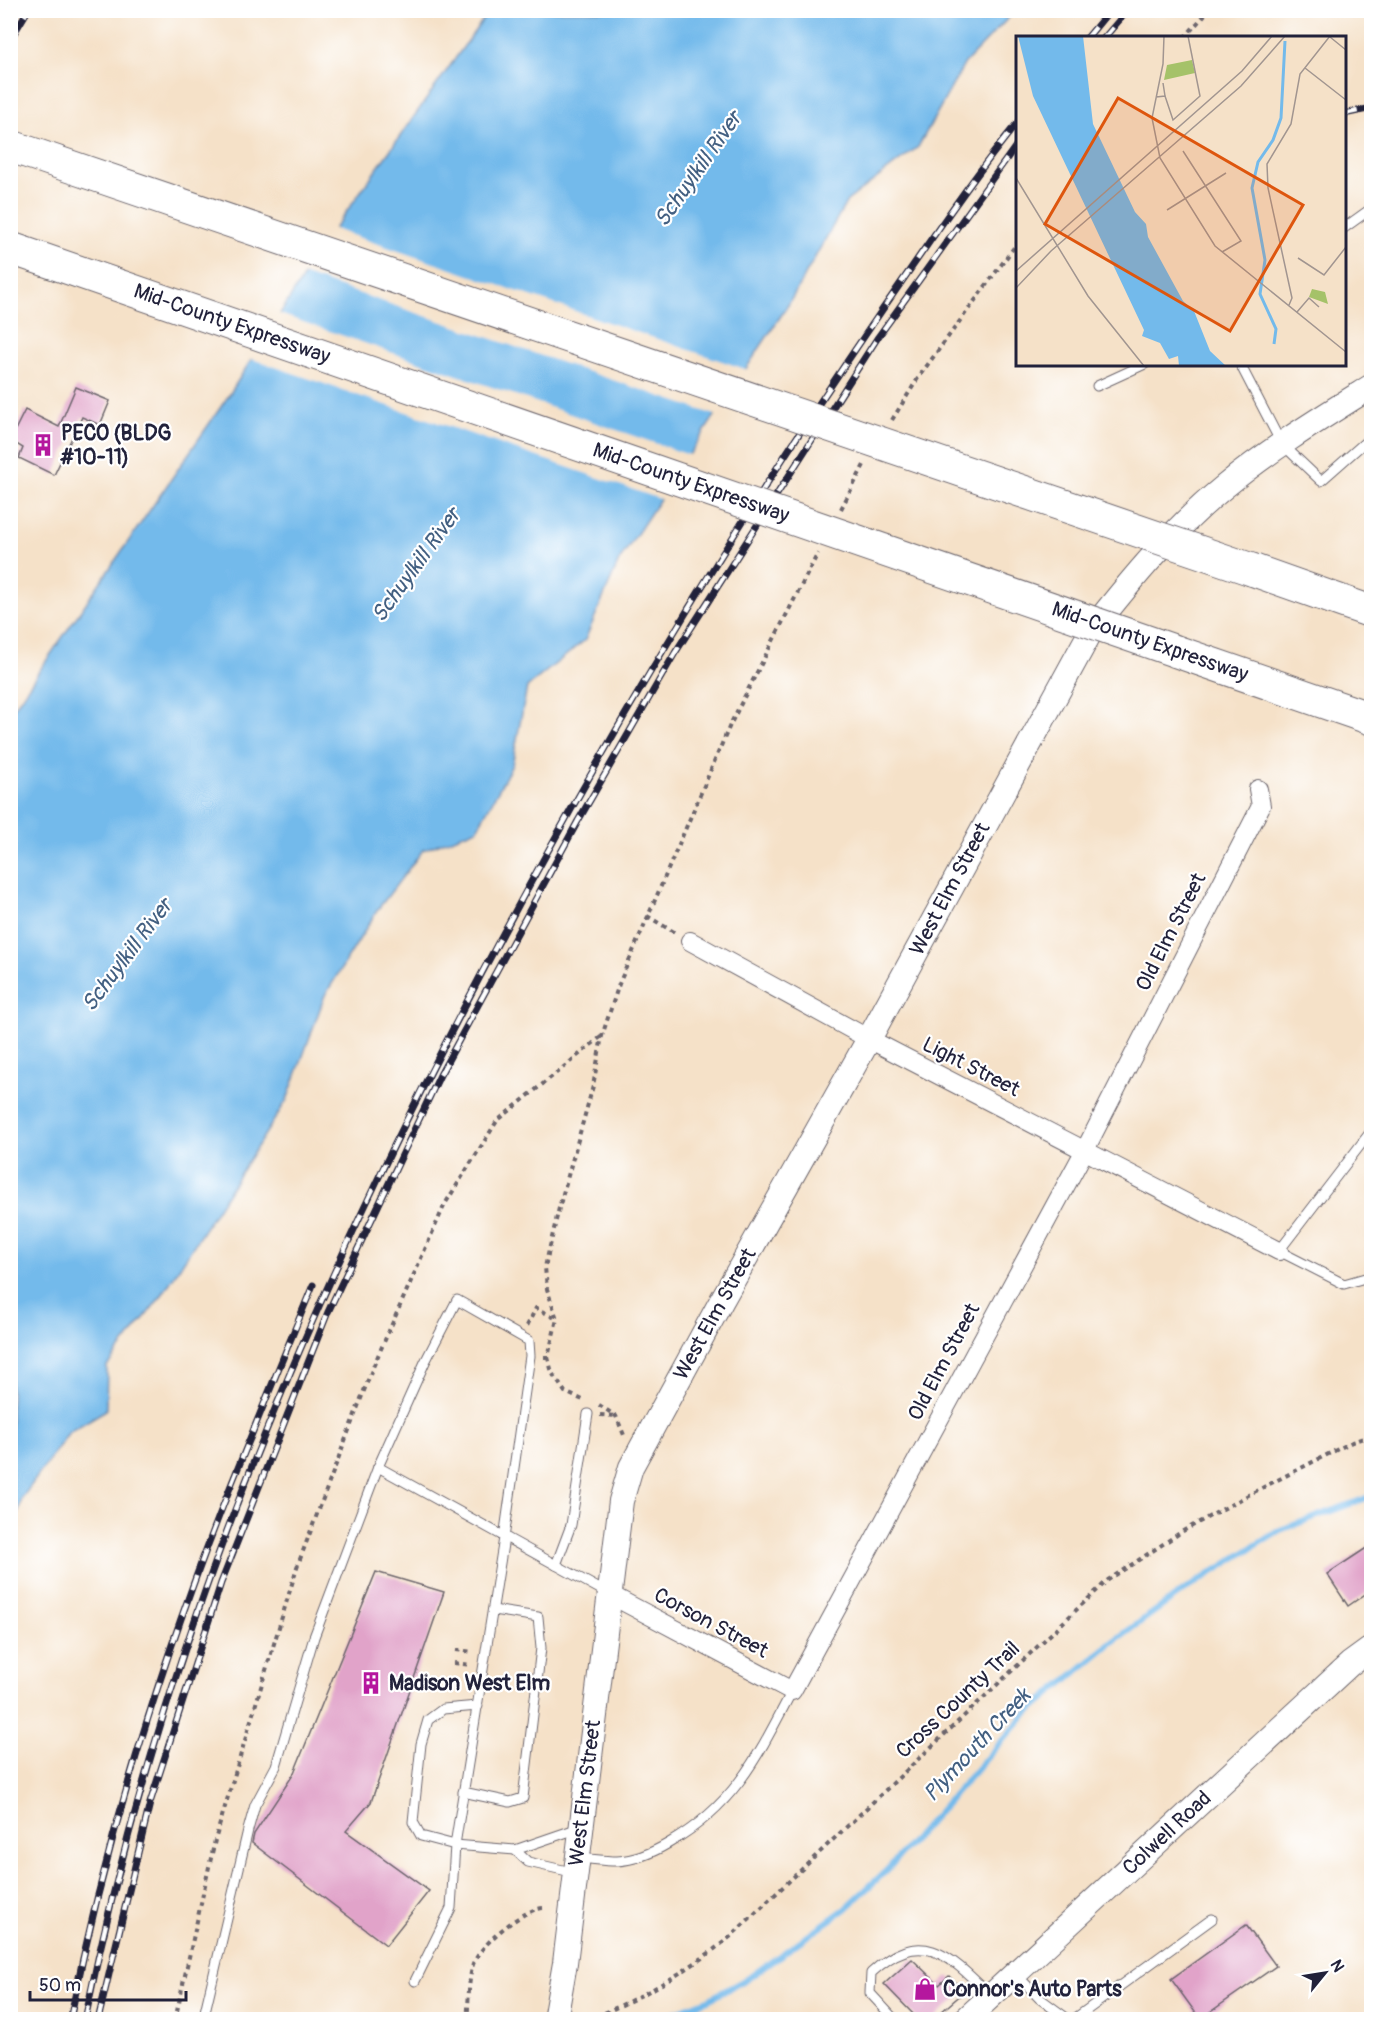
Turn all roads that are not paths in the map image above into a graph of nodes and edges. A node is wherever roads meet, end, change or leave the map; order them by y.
1 (10, 146) edge
2 (1371, 208) edge
3 (1346, 227) edge
4 (10, 248) edge
5 (1141, 366) edge
6 (1241, 366) edge
7 (1097, 386) dead end
8 (1371, 386) edge
9 (1371, 436) edge
10 (1281, 443) junction
11 (1371, 612) edge
12 (1371, 719) edge
13 (1258, 789) dead end
14 (690, 941) road end
15 (869, 1040) junction
16 (1371, 1130) edge
17 (1084, 1150) junction
18 (1279, 1251) junction
19 (1371, 1276) edge
20 (588, 1414) road end
21 (378, 1467) junction
22 (504, 1538) junction
23 (556, 1565) junction
24 (609, 1594) junction
25 (493, 1610) junction
26 (1371, 1648) edge
27 (792, 1691) junction
28 (478, 1706) junction
29 (463, 1792) junction
30 (581, 1828) junction
31 (455, 1845) junction
32 (515, 1850) junction
33 (577, 1865) junction
34 (1212, 1919) dead end
35 (1015, 1973) junction
36 (415, 1981) dead end
37 (990, 1996) junction
38 (203, 2019) edge
39 (555, 2019) edge
40 (895, 2019) edge
41 (965, 2019) edge
42 (1071, 2019) edge

1 - 11 highway, bridge
2 - 3 lane
4 - 12 highway, Mid-County Expressway, bridge
5 - 7 lane
6 - 10 lane
8 - 10 main road, West Elm Street
9 - 10 lane
10 - 15 main road, West Elm Street
13 - 17 street, Old Elm Street
14 - 15 street, Light Street
15 - 17 street, Light Street
15 - 24 main road, West Elm Street
16 - 18 lane
17 - 18 street, Light Street
17 - 27 street, Old Elm Street
18 - 19 lane
20 - 23 lane
21 - 22 lane
21 - 22 lane
21 - 38 lane
22 - 23 lane
22 - 25 lane
23 - 24 lane
24 - 27 street, Corson Street
24 - 30 main road, West Elm Street
25 - 28 lane
25 - 29 lane
26 - 35 main road, Colwell Road
27 - 33 lane, Old Elm Street
28 - 29 lane
28 - 31 lane
29 - 31 lane
30 - 32 lane
30 - 33 main road, West Elm Street
31 - 32 lane
31 - 36 lane
32 - 33 lane, Old Elm Street
33 - 39 main road, West Elm Street
34 - 42 lane
35 - 37 main road, Colwell Road
35 - 42 lane
37 - 40 lane
37 - 41 main road, Colwell Road

